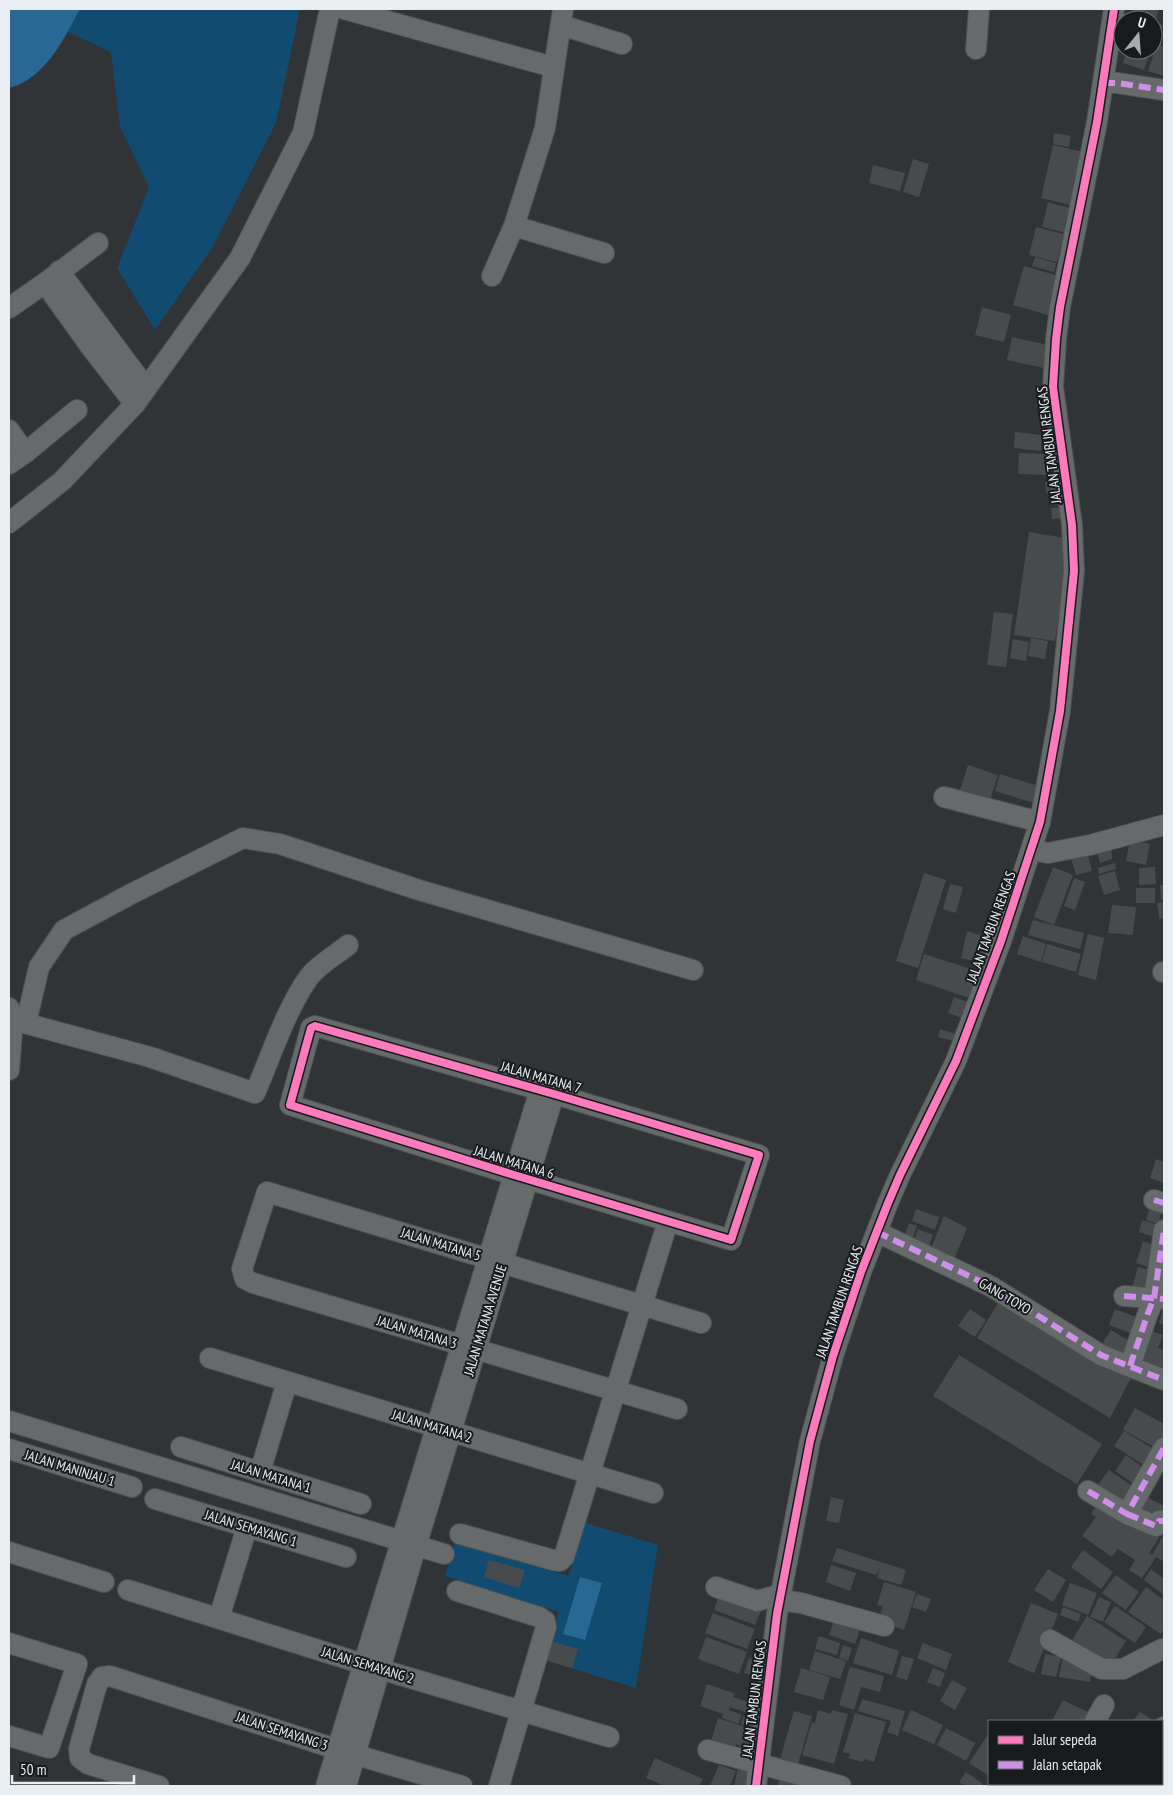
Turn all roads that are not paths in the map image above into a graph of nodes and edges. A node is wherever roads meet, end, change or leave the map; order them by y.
1 (330, 9) edge
2 (344, 9) edge
3 (979, 9) edge
4 (1114, 9) edge
5 (562, 17) edge
6 (622, 44) dead end
7 (976, 48) dead end
8 (553, 67) junction
9 (1116, 84) junction
10 (1164, 90) edge
11 (514, 226) junction
12 (98, 243) dead end
13 (604, 253) dead end
14 (492, 276) dead end
15 (52, 277) junction
16 (9, 308) edge
17 (141, 396) junction
18 (77, 410) dead end
19 (9, 430) edge
20 (17, 458) edge
21 (9, 523) edge
22 (944, 797) dead end
23 (1040, 822) junction
24 (1164, 825) edge
25 (1039, 851) junction
26 (348, 945) dead end
27 (693, 970) dead end
28 (16, 1017) edge
29 (9, 1070) edge
30 (547, 1092) junction
31 (290, 1105) joint
32 (521, 1177) junction
33 (668, 1221) junction
34 (889, 1237) junction
35 (731, 1240) joint
36 (1163, 1242) edge
37 (495, 1261) junction
38 (245, 1278) joint
39 (1124, 1296) dead end
40 (1159, 1298) edge
41 (642, 1305) junction
42 (700, 1322) dead end
43 (468, 1347) junction
44 (210, 1358) dead end
45 (1130, 1366) junction
46 (1164, 1380) edge
47 (287, 1382) junction
48 (615, 1391) junction
49 (676, 1410) dead end
50 (9, 1421) edge
51 (443, 1429) junction
52 (181, 1447) dead end
53 (1164, 1448) edge
54 (9, 1450) edge
55 (260, 1472) junction
56 (590, 1474) junction
57 (132, 1487) dead end
58 (1088, 1491) dead end
59 (653, 1493) dead end
60 (155, 1499) dead end
61 (361, 1504) dead end
62 (1127, 1514) junction
63 (1164, 1521) edge
64 (247, 1528) junction
65 (460, 1534) dead end
66 (408, 1543) junction
67 (9, 1552) edge
68 (444, 1554) dead end
69 (346, 1558) dead end
70 (104, 1582) dead end
71 (716, 1587) dead end
72 (128, 1590) dead end
73 (457, 1591) dead end
74 (787, 1600) junction
75 (220, 1618) junction
76 (884, 1626) dead end
77 (1050, 1640) dead end
78 (9, 1643) edge
79 (1164, 1650) edge
80 (371, 1667) junction
81 (522, 1711) junction
82 (9, 1736) edge
83 (609, 1737) dead end
84 (708, 1750) dead end
85 (345, 1751) junction
86 (765, 1766) junction
87 (159, 1786) edge
88 (326, 1786) edge
89 (346, 1786) edge
90 (462, 1786) edge
91 (499, 1786) edge
92 (756, 1786) edge
93 (841, 1786) edge

1 - 17 street
2 - 8 street
3 - 7 street
4 - 9 street, JALAN TAMBUN RENGAS
5 - 6 street
5 - 8 street
8 - 11 street
9 - 10 street
9 - 23 street, JALAN TAMBUN RENGAS
11 - 13 street
11 - 14 street
12 - 15 street
15 - 16 street
15 - 17 street
17 - 21 street
18 - 20 street
19 - 20 street
22 - 23 street
23 - 25 street, JALAN TAMBUN RENGAS
24 - 25 street
25 - 34 street, JALAN TAMBUN RENGAS
26 - 28 street
27 - 28 street
28 - 29 street
30 - 31 street, JALAN MATANA 7
30 - 32 street, JALAN MATANA AVENUE
30 - 35 street, JALAN MATANA 7
31 - 32 street, JALAN MATANA 6
32 - 33 street, JALAN MATANA 6
32 - 37 street, JALAN MATANA AVENUE
33 - 35 street, JALAN MATANA 6
33 - 41 street
34 - 45 street, GANG TOYO
34 - 74 street, JALAN TAMBUN RENGAS
36 - 40 street
37 - 38 street, JALAN MATANA 5
37 - 41 street, JALAN MATANA 5
37 - 43 street, JALAN MATANA AVENUE
38 - 43 street, JALAN MATANA 3
39 - 40 street
40 - 45 street
41 - 42 street, JALAN MATANA 5
41 - 48 street
43 - 48 street, JALAN MATANA 3
43 - 51 street, JALAN MATANA AVENUE
44 - 47 street, JALAN MATANA 2
45 - 46 street, GANG TOYO
47 - 51 street, JALAN MATANA 2
47 - 55 street
48 - 49 street, JALAN MATANA 3
48 - 56 street
50 - 66 street
51 - 56 street, JALAN MATANA 2
51 - 66 street, JALAN MATANA AVENUE
52 - 55 street, JALAN MATANA 1
53 - 62 street
54 - 57 street, JALAN MANINJAU 1
55 - 61 street, JALAN MATANA 1
56 - 59 street, JALAN MATANA 2
56 - 65 street
58 - 62 street
60 - 64 street, JALAN SEMAYANG 1
62 - 63 street
64 - 69 street, JALAN SEMAYANG 1
64 - 75 street
66 - 68 street
66 - 80 street, JALAN MATANA AVENUE
67 - 70 street
71 - 74 street
72 - 75 street, JALAN SEMAYANG 2
73 - 81 street
74 - 76 street
74 - 86 street, JALAN TAMBUN RENGAS
75 - 80 street, JALAN SEMAYANG 2
77 - 79 street
78 - 82 street
80 - 81 street, JALAN SEMAYANG 2
80 - 85 street, JALAN MATANA AVENUE
81 - 83 street, JALAN SEMAYANG 2
81 - 91 street
84 - 86 street
85 - 87 street, JALAN SEMAYANG 3
85 - 88 street
85 - 89 street
85 - 90 street, JALAN SEMAYANG 3
86 - 92 street, JALAN TAMBUN RENGAS
86 - 93 street

